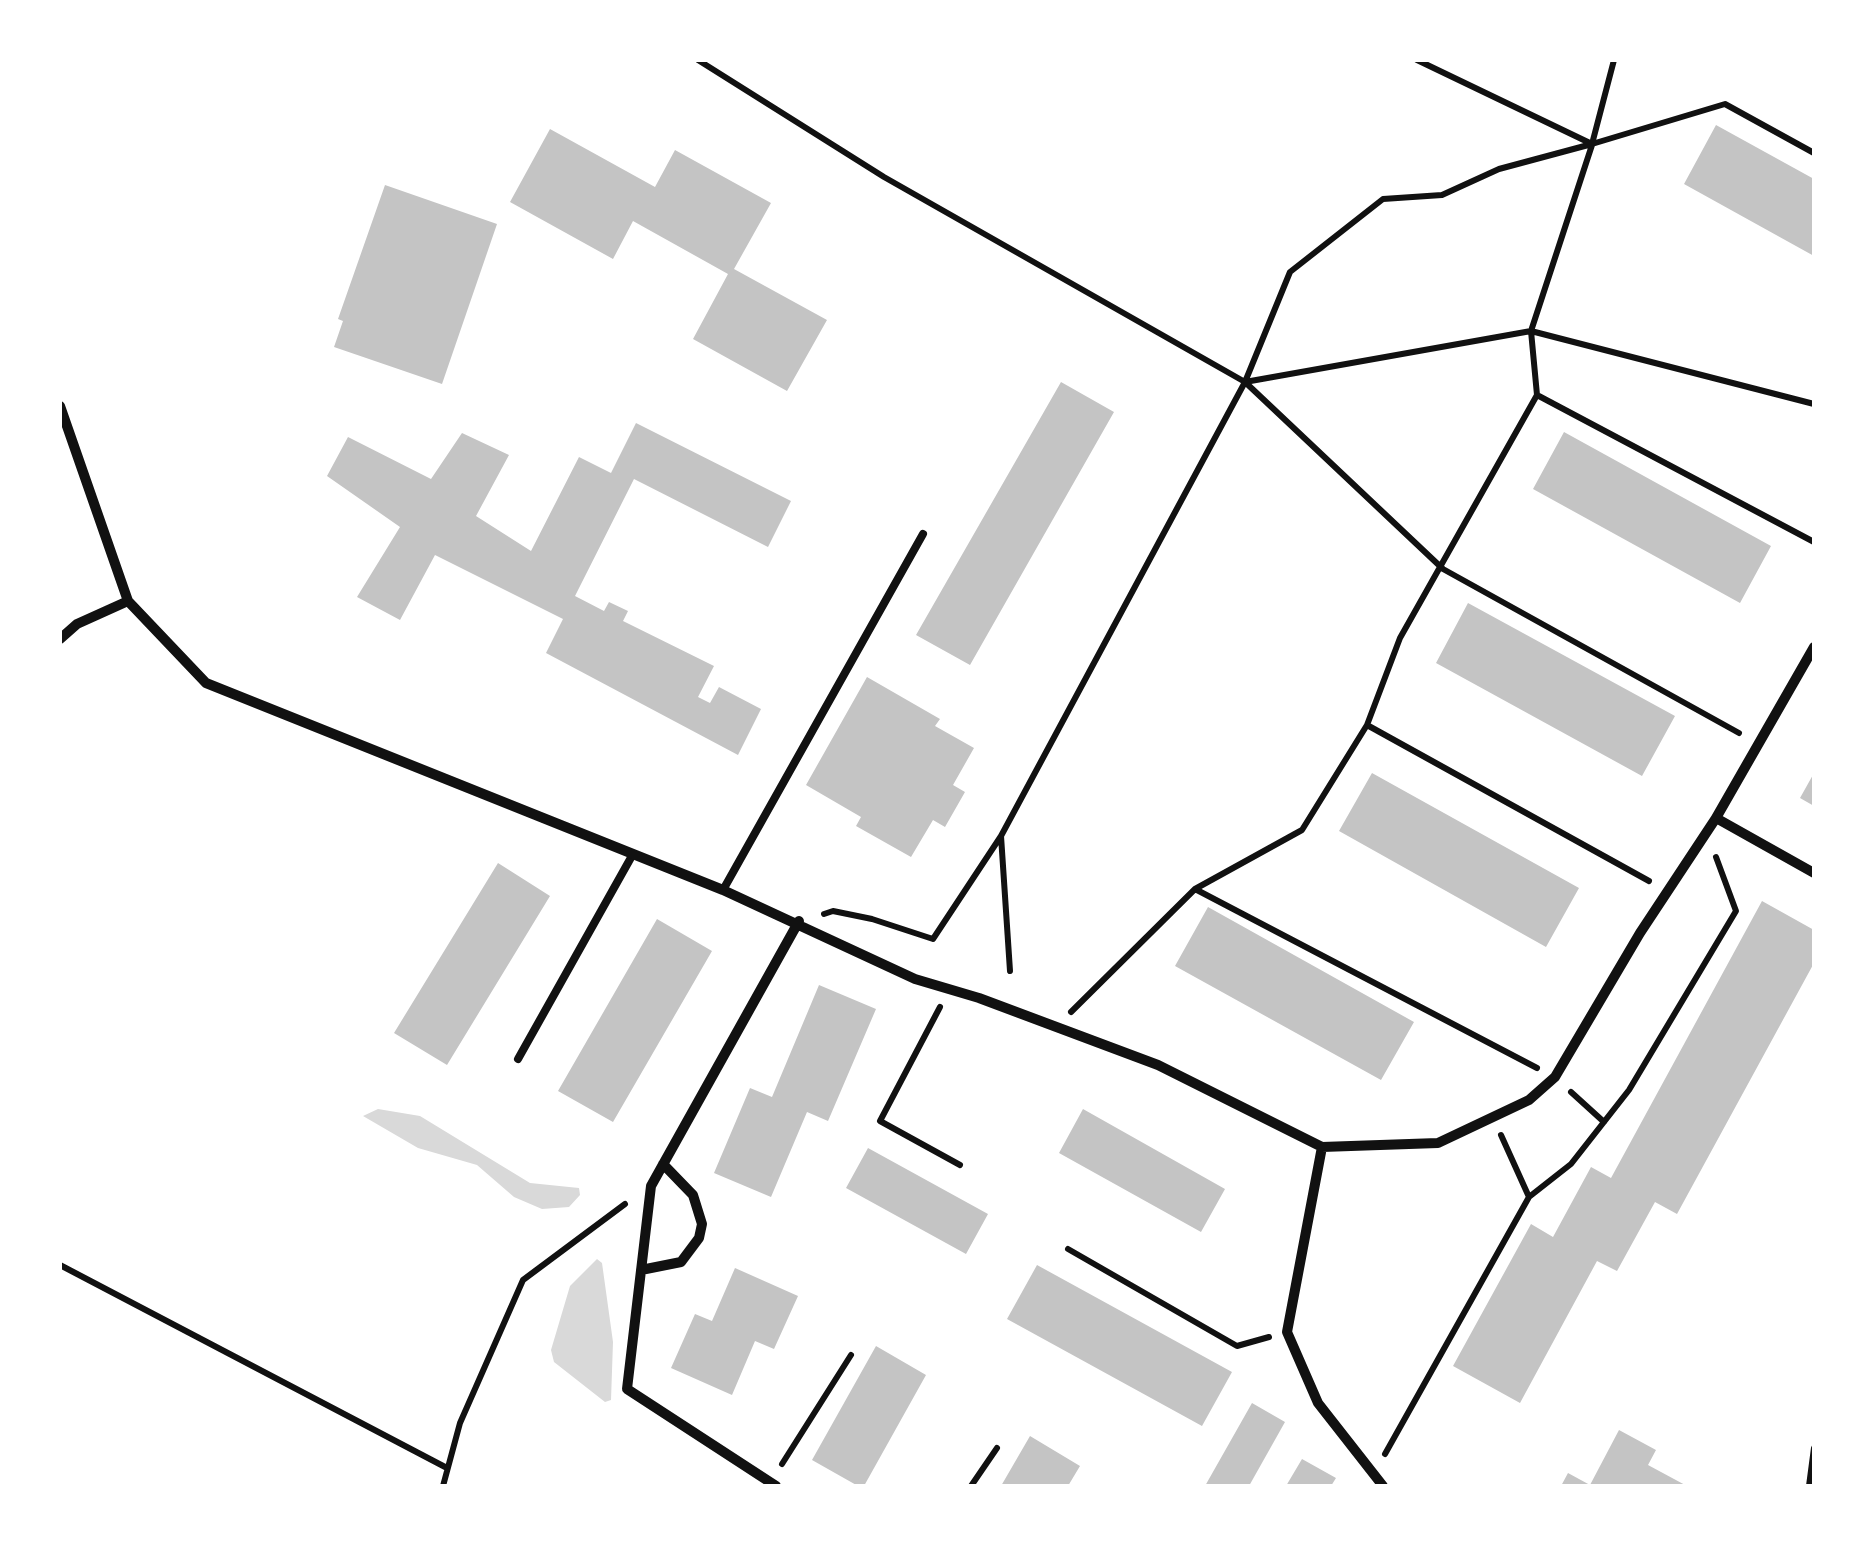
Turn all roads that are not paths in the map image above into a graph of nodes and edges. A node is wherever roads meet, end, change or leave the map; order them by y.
1 (60, 406) edge
2 (922, 534) dead end
3 (128, 602) junction
4 (60, 639) edge
5 (1814, 647) edge
6 (1716, 818) junction
7 (633, 854) junction
8 (1814, 873) edge
9 (723, 890) junction
10 (798, 922) junction
11 (518, 1058) dead end
12 (1322, 1146) junction
13 (663, 1164) junction
14 (641, 1270) junction
15 (773, 1484) edge
16 (1383, 1486) edge

1 - 3 street
2 - 9 lane
3 - 4 street
3 - 7 street
5 - 6 street
6 - 8 street
6 - 12 street
7 - 9 street
7 - 11 lane
9 - 10 street
10 - 12 street
10 - 13 street
12 - 16 street
13 - 14 street
13 - 14 street
14 - 15 street

